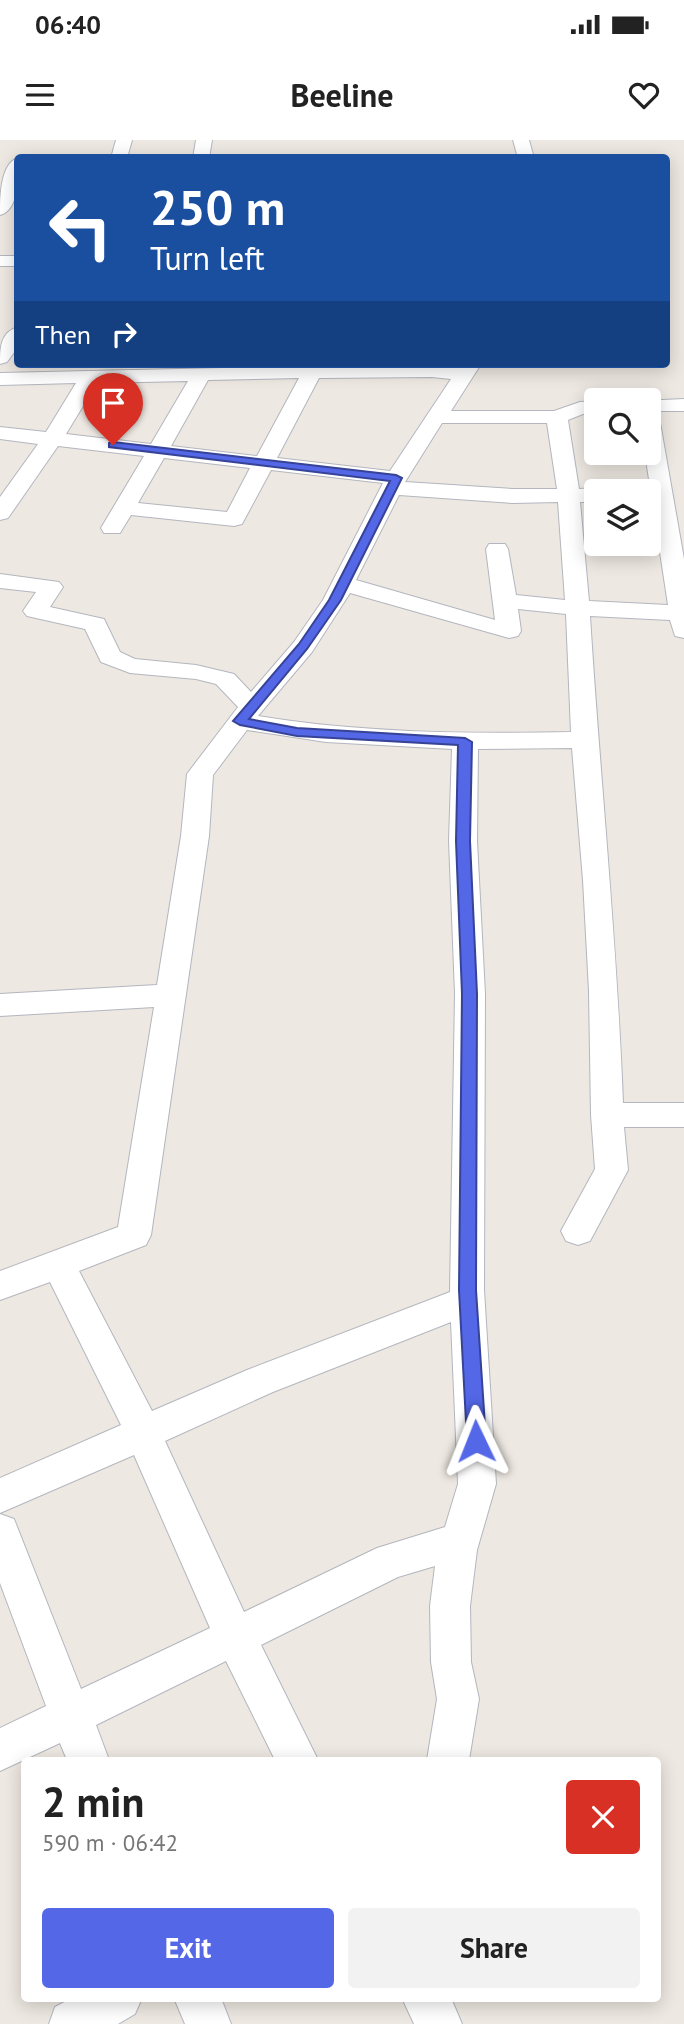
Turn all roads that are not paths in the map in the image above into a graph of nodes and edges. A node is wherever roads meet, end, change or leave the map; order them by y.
1 (0, 151) edge
2 (22, 154) edge
3 (14, 170) edge
4 (3, 189) edge
5 (0, 210) edge
6 (14, 337) edge
7 (0, 358) edge
8 (251, 369) edge
9 (467, 369) edge
10 (312, 372) junction
11 (202, 374) junction
12 (90, 377) junction
13 (0, 379) edge
14 (661, 405) edge
15 (684, 405) edge
16 (584, 408) edge
17 (436, 417) junction
18 (556, 417) junction
19 (0, 433) edge
20 (52, 439) junction
21 (157, 450) junction
22 (265, 463) junction
23 (659, 465) edge
24 (394, 483) junction
25 (568, 495) junction
26 (584, 495) edge
27 (665, 496) edge
28 (124, 508) junction
29 (0, 513) edge
30 (112, 528) dead end
31 (498, 549) dead end
32 (678, 555) edge
33 (0, 581) edge
34 (343, 584) junction
35 (506, 601) junction
36 (578, 608) junction
37 (683, 619) edge
38 (246, 714) junction
39 (584, 740) junction
40 (465, 742) junction
41 (171, 995) junction
42 (0, 1004) edge
43 (607, 1115) junction
44 (684, 1115) edge
45 (578, 1231) dead end
46 (58, 1264) junction
47 (0, 1286) edge
48 (468, 1300) junction
49 (144, 1433) junction
50 (0, 1496) edge
51 (0, 1532) edge
52 (460, 1541) junction
53 (235, 1638) junction
54 (69, 1716) junction
55 (0, 1750) edge
56 (87, 1757) edge
57 (295, 1757) edge
58 (448, 1757) edge
59 (112, 2002) edge
60 (199, 2002) edge
61 (427, 2002) edge
62 (72, 2024) edge
63 (208, 2024) edge
64 (439, 2024) edge

1 - 2 street
3 - 4 street
4 - 5 street
6 - 7 street
8 - 10 street
8 - 11 street
9 - 10 street
9 - 17 street
10 - 22 street
11 - 12 street
11 - 21 street
12 - 13 street
12 - 20 street
14 - 15 street
16 - 18 street
17 - 18 street
17 - 24 street
18 - 25 street
19 - 20 street
20 - 21 street
20 - 29 street
21 - 22 street
21 - 28 street
22 - 24 street
22 - 28 street
23 - 27 street
24 - 25 street
24 - 34 street
25 - 26 street
25 - 36 street
27 - 32 street
28 - 30 street
31 - 35 street
32 - 37 street
33 - 38 street
34 - 35 street
34 - 38 street
35 - 36 street
36 - 37 street
36 - 39 street
38 - 40 street
38 - 41 street
39 - 40 street
39 - 43 street
40 - 48 street
41 - 42 street
41 - 46 street
43 - 44 street
43 - 45 street
46 - 47 street
46 - 49 street
48 - 49 street
48 - 52 street
49 - 50 street
49 - 53 street
51 - 54 street
52 - 53 street
52 - 58 street
53 - 54 street
53 - 57 street
54 - 55 street
54 - 56 street
59 - 62 street
60 - 63 street
61 - 64 street

